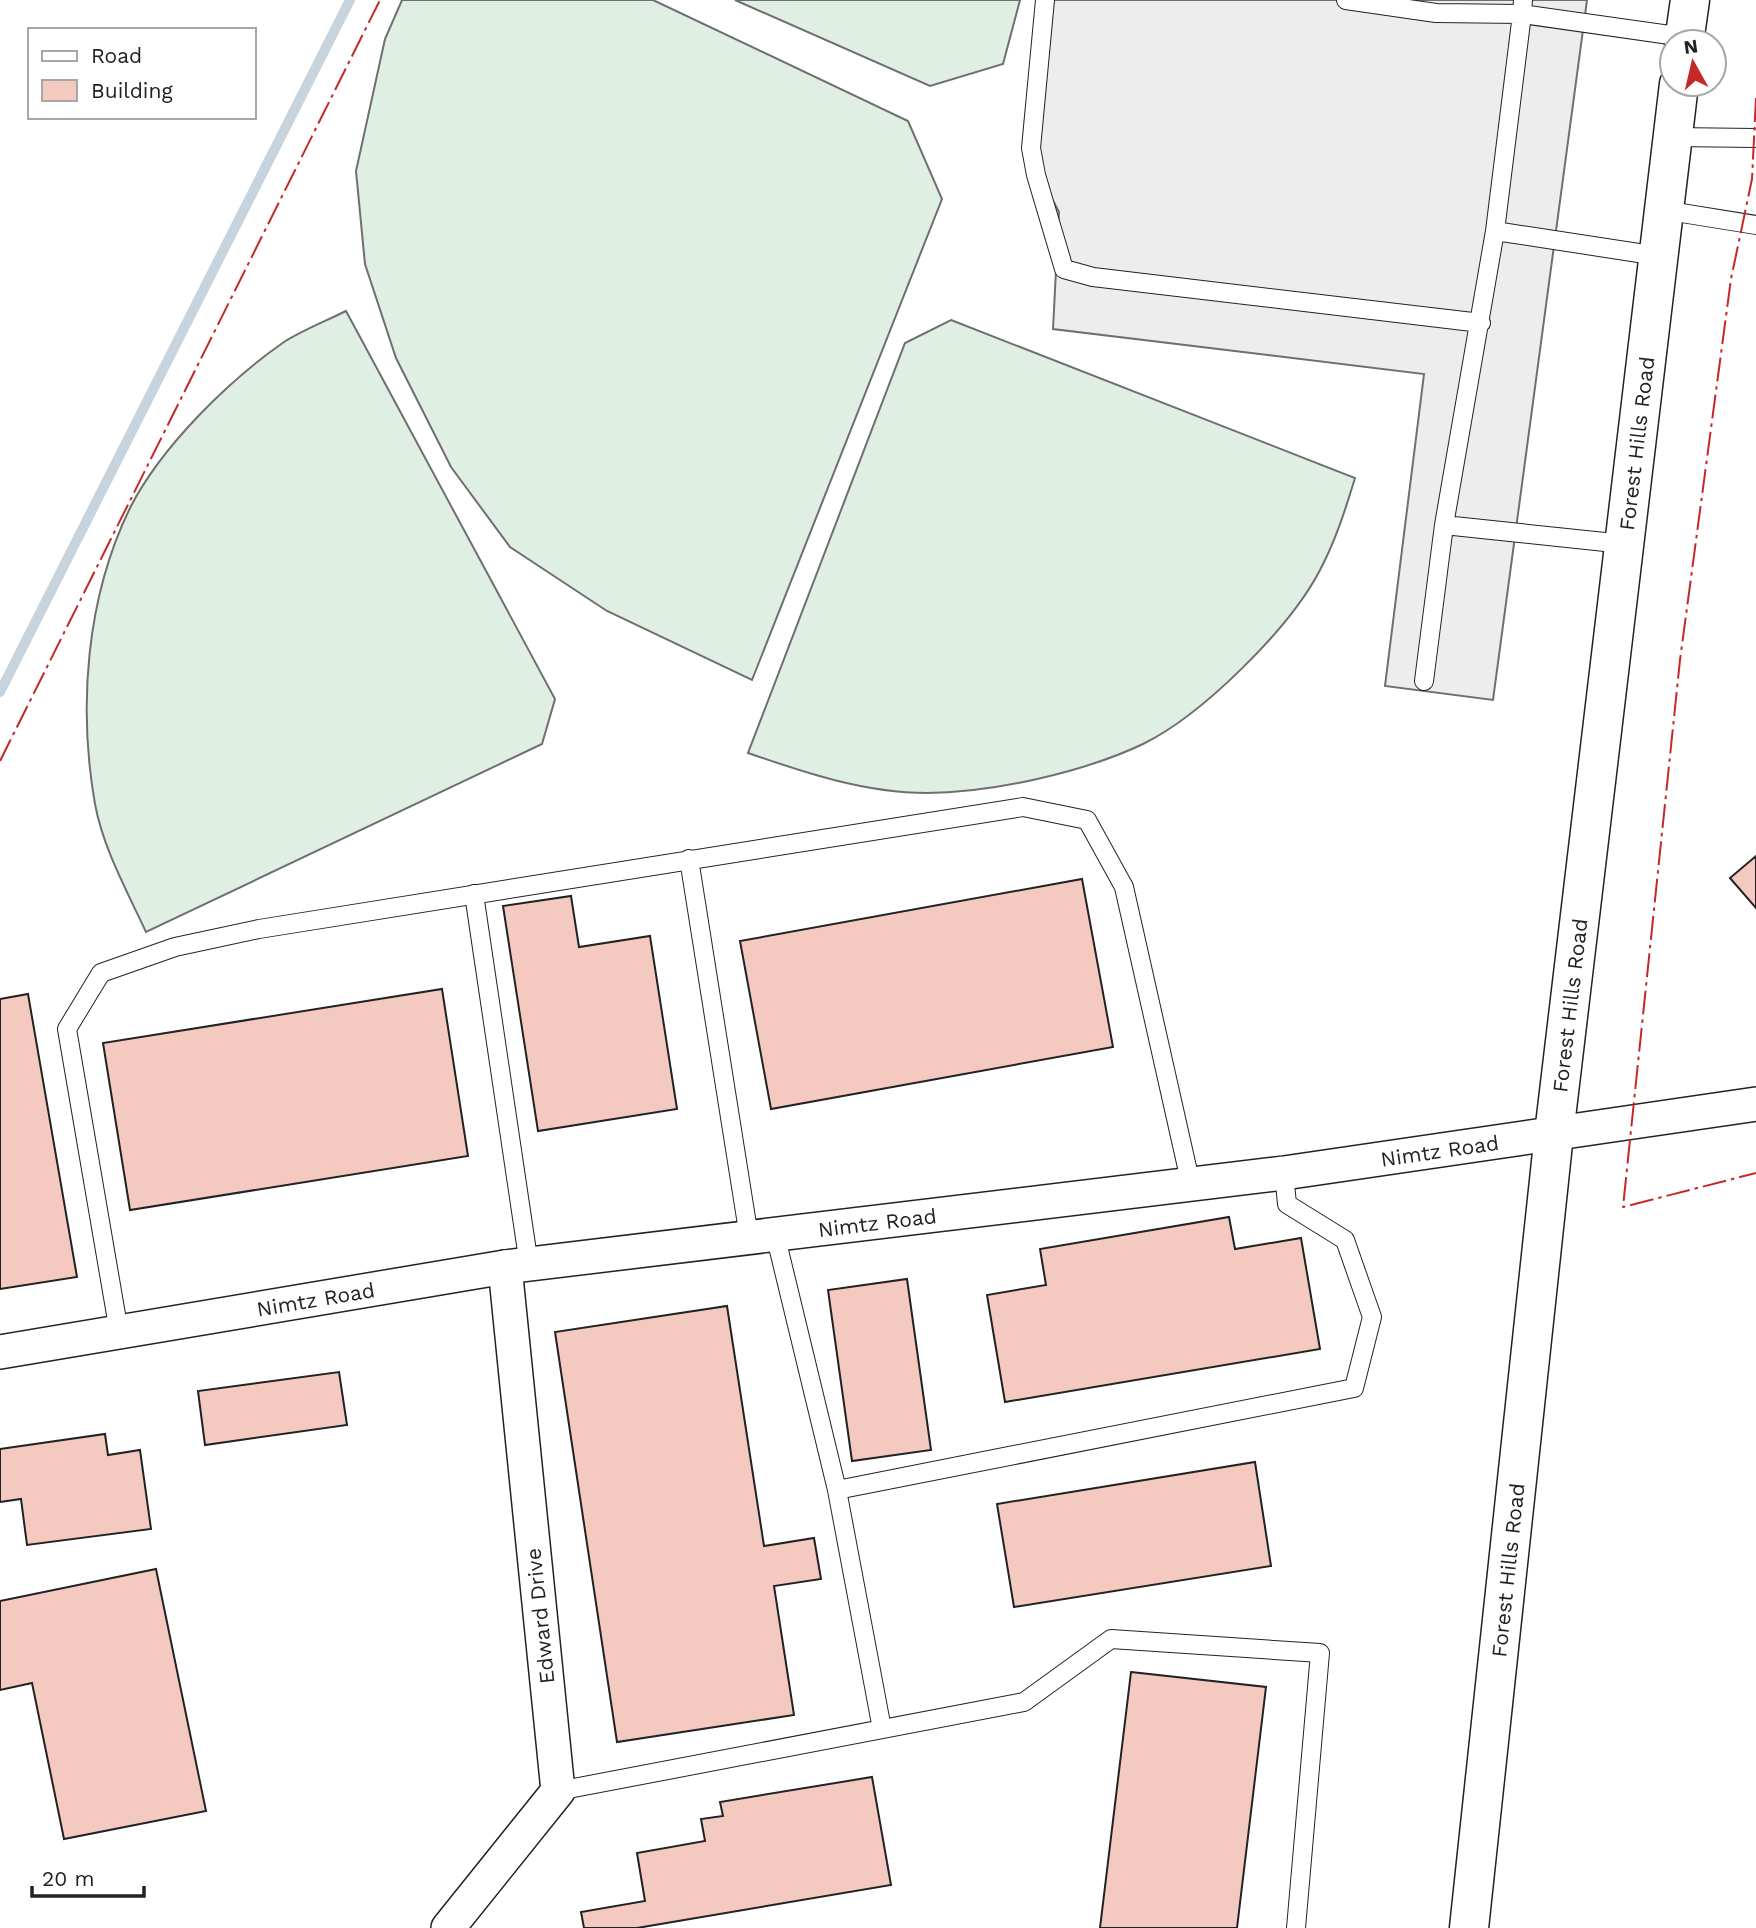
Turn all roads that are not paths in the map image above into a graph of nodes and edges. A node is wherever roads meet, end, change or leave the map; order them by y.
1 (1045, 0) edge
2 (1346, 0) edge
3 (1690, 0) edge
4 (1523, 7) edge
5 (1686, 28) edge
6 (1658, 35) edge
7 (1676, 98) edge
8 (1672, 137) junction
9 (1756, 138) edge
10 (1663, 210) junction
11 (1756, 225) edge
12 (1495, 231) junction
13 (1658, 256) junction
14 (1481, 323) junction
15 (1444, 525) junction
16 (1624, 544) junction
17 (1424, 681) dead end
18 (689, 859) junction
19 (474, 894) junction
20 (1756, 1104) edge
21 (1554, 1134) junction
22 (1284, 1173) junction
23 (1191, 1185) junction
24 (762, 1236) junction
25 (517, 1266) junction
26 (119, 1332) junction
27 (0, 1352) edge
28 (837, 1490) junction
29 (882, 1729) junction
30 (558, 1791) junction
31 (448, 1928) edge
32 (1296, 1928) edge
33 (1469, 1928) edge

1 - 14 lane
2 - 4 lane
3 - 5 street
4 - 6 lane
4 - 12 lane
7 - 8 street, Forest Hills Road
8 - 9 lane
8 - 10 street, Forest Hills Road
10 - 11 lane
10 - 13 street, Forest Hills Road
12 - 13 lane
12 - 14 lane
13 - 16 street, Forest Hills Road
14 - 15 lane
15 - 16 lane
15 - 17 lane
16 - 21 street, Forest Hills Road
18 - 19 lane
18 - 23 lane
18 - 24 lane
19 - 25 lane
19 - 26 lane
20 - 21 street, Nimtz Road
21 - 22 street, Nimtz Road
21 - 33 street, Forest Hills Road
22 - 23 street, Nimtz Road
22 - 28 lane
23 - 24 street, Nimtz Road
24 - 25 street, Nimtz Road
24 - 28 lane
25 - 26 street, Nimtz Road
25 - 30 street, Edward Drive
26 - 27 street, Nimtz Road
28 - 29 lane
29 - 30 lane
29 - 32 lane
30 - 31 street

